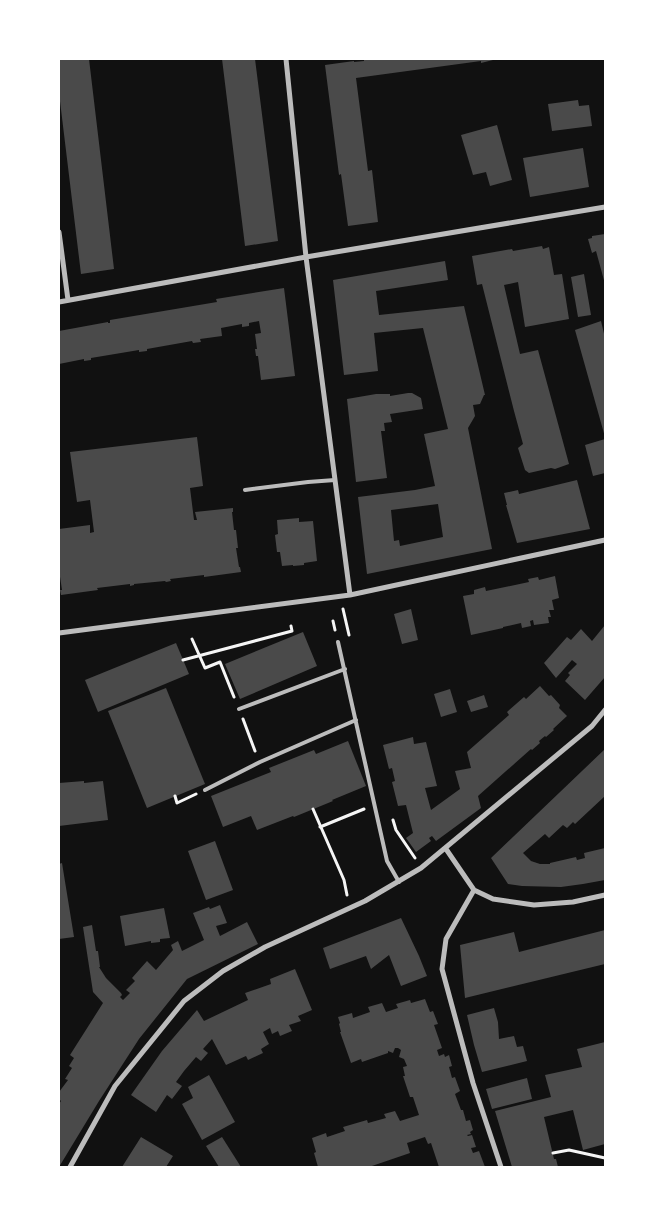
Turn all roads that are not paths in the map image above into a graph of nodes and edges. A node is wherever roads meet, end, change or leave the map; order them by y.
1 (286, 59) edge
2 (605, 208) edge
3 (59, 232) edge
4 (306, 258) junction
5 (68, 300) junction
6 (59, 302) edge
7 (336, 480) junction
8 (246, 490) dead end
9 (605, 540) edge
10 (350, 595) junction
11 (59, 632) edge
12 (338, 642) dead end
13 (345, 669) junction
14 (239, 709) dead end
15 (605, 710) edge
16 (356, 720) junction
17 (205, 790) dead end
18 (446, 849) junction
19 (399, 882) junction
20 (474, 890) junction
21 (605, 895) edge
22 (70, 1167) edge
23 (501, 1167) edge

1 - 4 street
2 - 4 street
3 - 5 street
4 - 5 street
4 - 7 street
5 - 6 street
7 - 8 lane
7 - 10 street
9 - 10 street
10 - 11 street
12 - 13 lane
13 - 14 lane
13 - 16 lane
15 - 18 street
16 - 17 lane
16 - 19 lane
18 - 19 street
18 - 20 street
19 - 22 street
20 - 21 street
20 - 23 street

